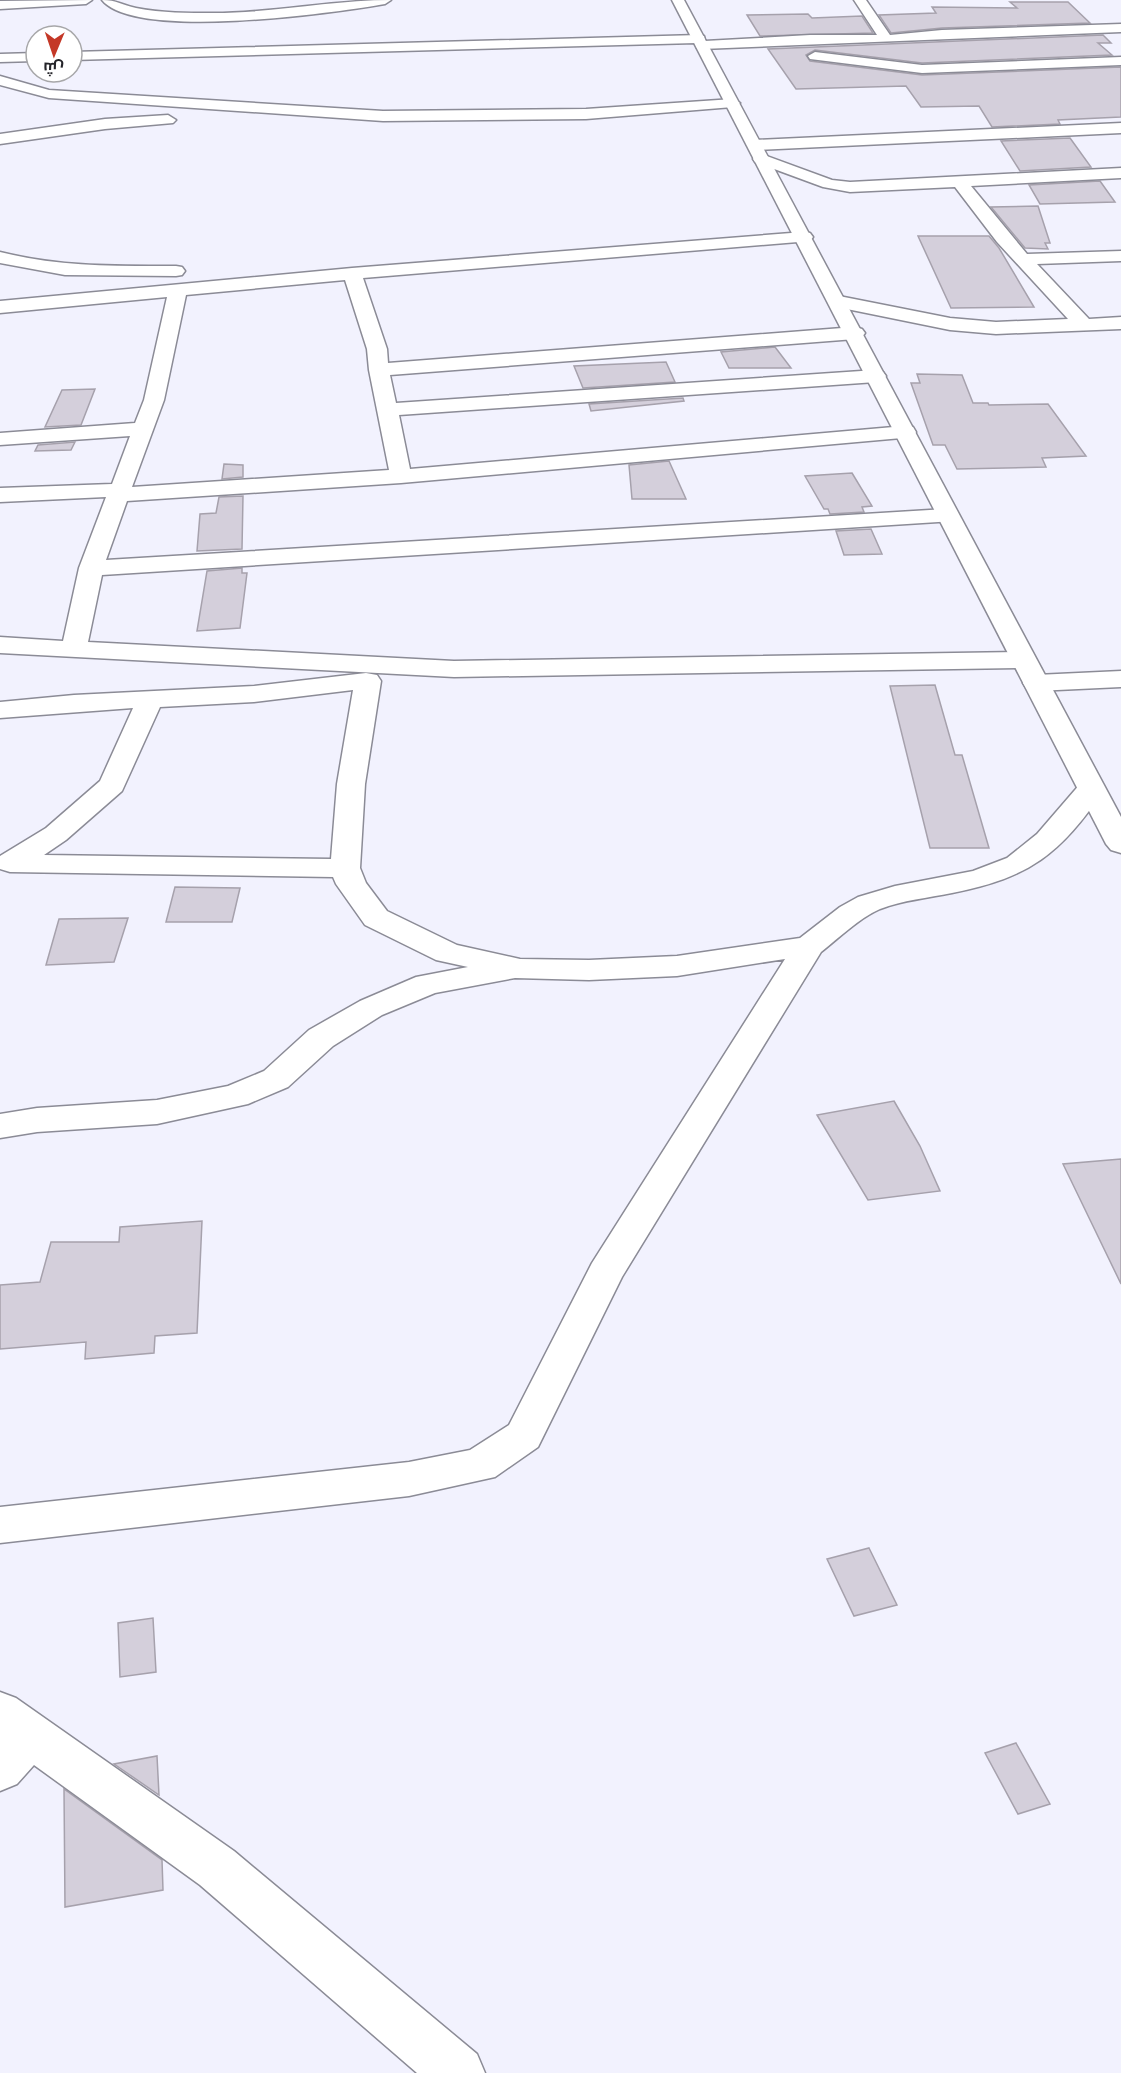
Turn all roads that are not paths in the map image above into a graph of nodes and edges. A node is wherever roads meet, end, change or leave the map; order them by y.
1 (86, 0) edge
2 (108, 0) edge
3 (262, 0) edge
4 (386, 0) edge
5 (678, 0) edge
6 (860, 0) edge
7 (14, 2) edge
8 (0, 4) edge
9 (279, 15) junction
10 (1121, 28) edge
11 (886, 39) junction
12 (785, 41) junction
13 (700, 42) junction
14 (84, 56) edge
15 (24, 57) edge
16 (0, 58) edge
17 (1121, 61) edge
18 (0, 80) edge
19 (734, 103) junction
20 (383, 116) junction
21 (1121, 128) edge
22 (0, 139) edge
23 (758, 152) junction
24 (1121, 173) edge
25 (959, 180) junction
26 (804, 237) junction
27 (1121, 256) edge
28 (1023, 259) junction
29 (5, 261) edge
30 (352, 273) junction
31 (328, 276) junction
32 (178, 290) junction
33 (839, 302) junction
34 (0, 307) edge
35 (1121, 323) edge
36 (1084, 325) junction
37 (855, 333) junction
38 (379, 370) junction
39 (876, 375) junction
40 (388, 410) junction
41 (143, 429) junction
42 (905, 432) junction
43 (0, 439) edge
44 (401, 476) junction
45 (119, 492) junction
46 (0, 495) edge
47 (946, 516) junction
48 (91, 568) junction
49 (0, 645) edge
50 (74, 648) junction
51 (1022, 660) junction
52 (454, 669) junction
53 (1121, 679) edge
54 (368, 681) junction
55 (1036, 683) junction
56 (150, 699) junction
57 (0, 710) edge
58 (1091, 789) junction
59 (1121, 844) edge
60 (6, 866) edge
61 (345, 868) junction
62 (809, 946) junction
63 (520, 969) junction
64 (0, 1126) edge
65 (0, 1524) edge
66 (10, 1739) edge
67 (458, 2073) edge

1 - 7 street
2 - 9 street
3 - 9 street
4 - 9 street
5 - 13 street
6 - 11 street
7 - 8 street
10 - 11 street
11 - 12 street
12 - 13 street
12 - 17 street
13 - 14 street
13 - 19 street
15 - 16 street
18 - 20 street
19 - 20 street
19 - 23 street
20 - 22 street
21 - 23 street
23 - 25 street
23 - 26 street
24 - 25 street
25 - 28 street
26 - 30 street
26 - 33 street
27 - 28 street
28 - 36 street
29 - 31 street
30 - 31 street
30 - 38 street
31 - 32 street
32 - 34 street
32 - 41 street
33 - 36 street
33 - 37 street
35 - 36 street
37 - 38 street
37 - 39 street
38 - 40 street
39 - 40 street
39 - 42 street
40 - 44 street
41 - 43 street
41 - 45 street
42 - 44 street
42 - 47 street
44 - 45 street
45 - 46 street
45 - 48 street
47 - 48 street
47 - 51 street
48 - 50 street
49 - 50 street
50 - 52 street
51 - 52 street
51 - 55 street
52 - 54 street
53 - 55 street
54 - 56 street
54 - 61 street
55 - 58 street
56 - 57 street
56 - 60 street
58 - 59 street
58 - 62 street
60 - 61 street
61 - 63 street
62 - 63 street
62 - 65 street
63 - 64 street
66 - 67 street

